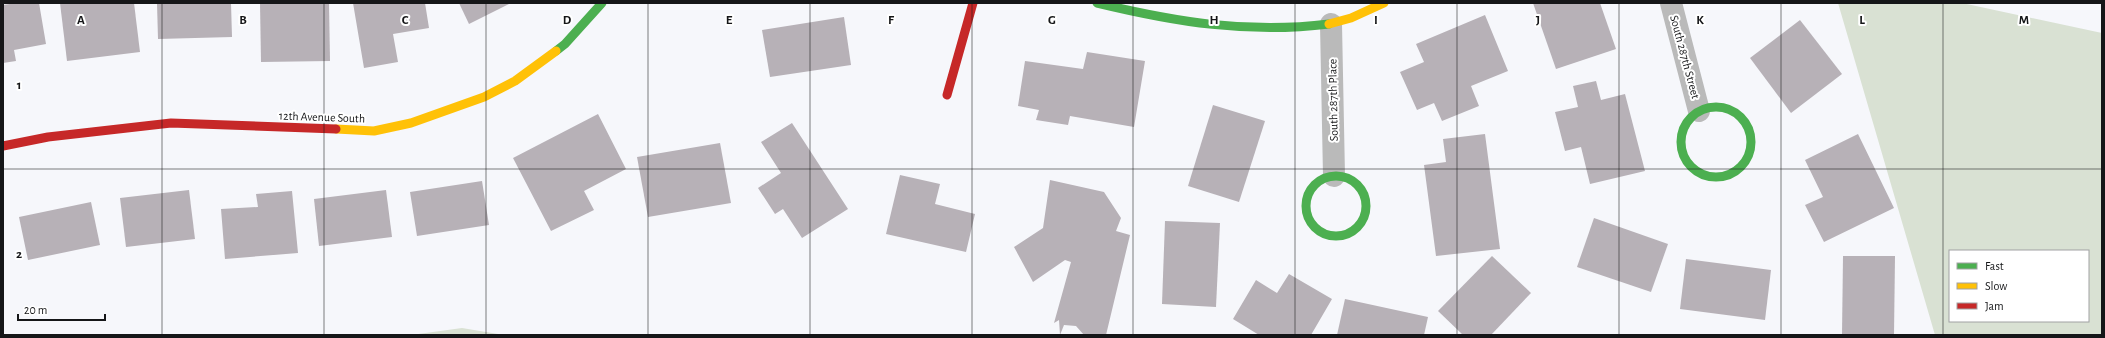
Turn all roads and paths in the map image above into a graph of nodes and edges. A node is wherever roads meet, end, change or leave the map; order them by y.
1 (602, 3) edge
2 (973, 3) edge
3 (1097, 3) edge
4 (1384, 3) edge
5 (1671, 3) edge
6 (1331, 24) junction
7 (947, 95) dead end
8 (1699, 111) junction
9 (3, 146) edge
10 (1334, 176) junction

1 - 9 street, 12th Avenue South
2 - 7 street
3 - 6 street
4 - 6 street
5 - 8 street, South 287th Street
6 - 10 street, South 287th Place
8 - 8 street, South 287th Street
10 - 10 street

